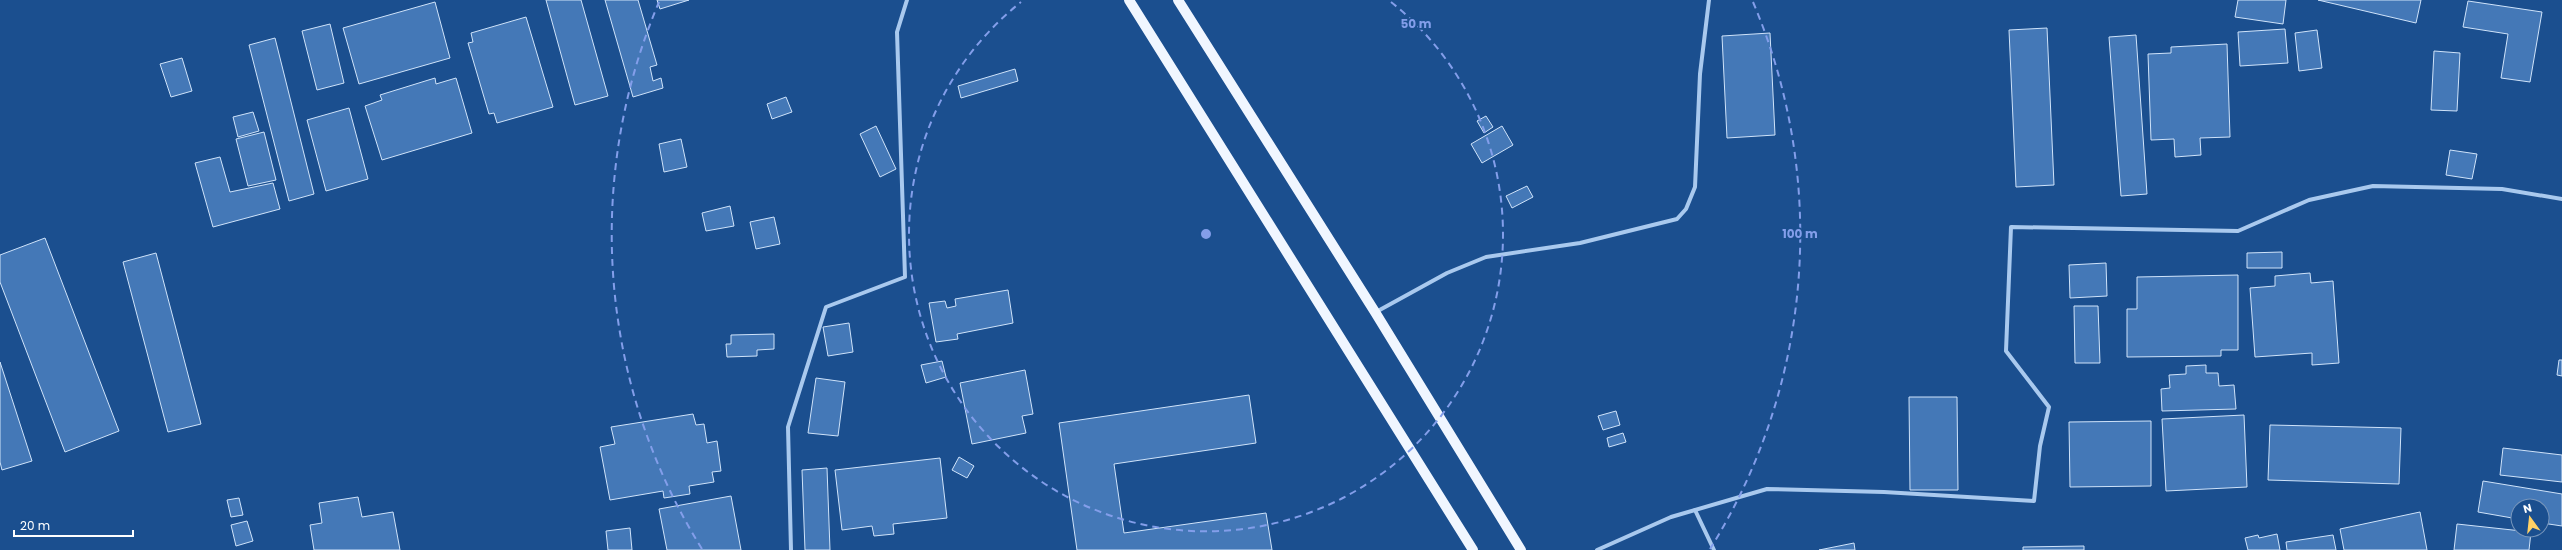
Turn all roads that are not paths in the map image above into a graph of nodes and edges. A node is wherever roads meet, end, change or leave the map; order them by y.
1 (907, 0) edge
2 (1129, 0) edge
3 (1178, 0) edge
4 (1709, 0) edge
5 (2562, 198) edge
6 (1375, 312) junction
7 (1695, 510) junction
8 (791, 550) edge
9 (1473, 550) edge
10 (1521, 550) edge
11 (1597, 550) edge
12 (1714, 550) edge

1 - 8 street
2 - 9 main road
3 - 6 main road
4 - 6 street
5 - 7 street
6 - 10 main road
7 - 11 street
7 - 12 street

